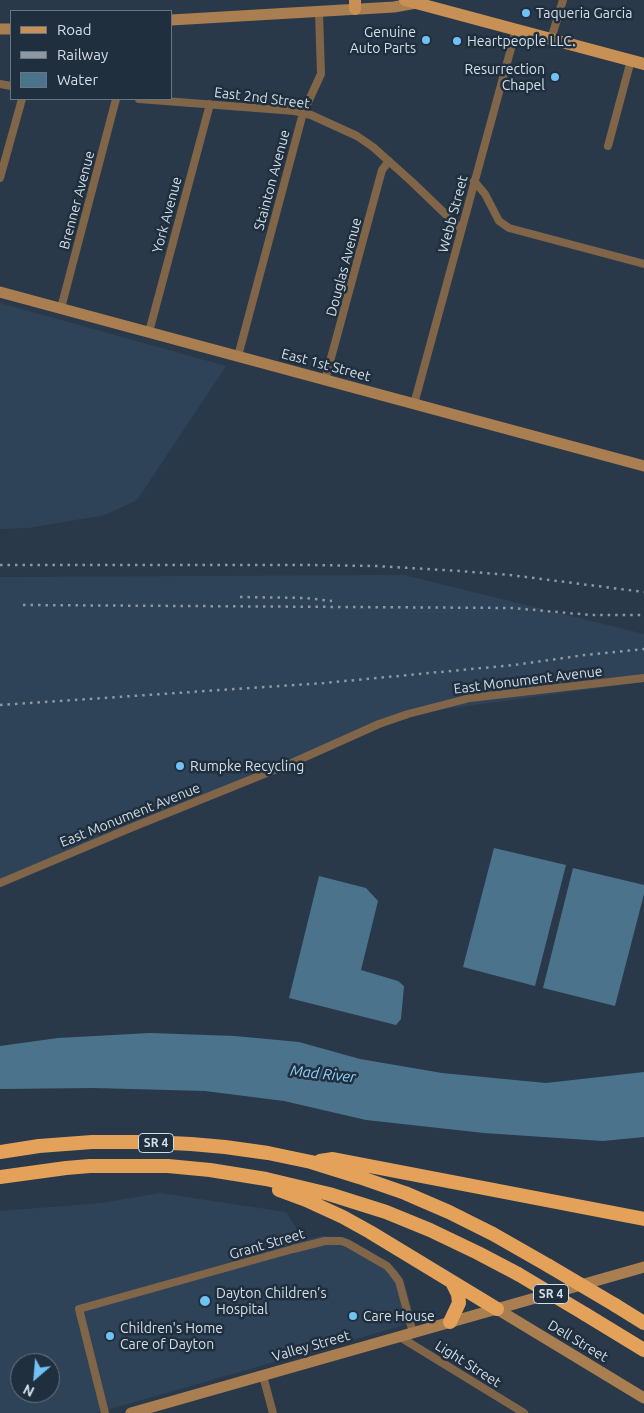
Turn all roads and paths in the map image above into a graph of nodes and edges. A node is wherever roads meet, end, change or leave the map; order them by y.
1 (563, 0) edge
2 (413, 1) edge
3 (355, 5) edge
4 (318, 12) junction
5 (172, 20) edge
6 (516, 30) junction
7 (551, 39) junction
8 (631, 60) junction
9 (644, 64) edge
10 (22, 100) edge
11 (116, 100) edge
12 (153, 100) edge
13 (210, 104) junction
14 (303, 113) junction
15 (608, 146) dead end
16 (389, 161) junction
17 (0, 178) edge
18 (474, 181) junction
19 (461, 230) junction
20 (644, 264) edge
21 (0, 292) edge
22 (61, 308) junction
23 (149, 332) junction
24 (238, 356) junction
25 (325, 380) junction
26 (414, 404) junction
27 (644, 466) edge
28 (644, 678) edge
29 (0, 883) edge
30 (0, 1152) edge
31 (311, 1162) junction
32 (249, 1176) junction
33 (0, 1177) edge
34 (644, 1219) edge
35 (644, 1267) edge
36 (452, 1282) junction
37 (497, 1309) junction
38 (450, 1322) junction
39 (644, 1323) edge
40 (412, 1333) junction
41 (400, 1336) junction
42 (644, 1350) edge
43 (263, 1376) junction
44 (644, 1398) edge
45 (105, 1413) edge
46 (131, 1413) edge
47 (273, 1413) edge
48 (524, 1413) edge

1 - 7 street
2 - 3 main road
2 - 6 main road
3 - 4 main road
4 - 5 main road
4 - 14 street, Stainton Avenue
6 - 7 main road
6 - 18 street, Webb Street
7 - 8 main road
8 - 9 main road
8 - 15 street
10 - 17 street
11 - 22 street, Brenner Avenue
12 - 13 street, East 2nd Street
13 - 14 street, East 2nd Street
13 - 23 street, York Avenue
14 - 16 street, East 2nd Street
14 - 24 street, Stainton Avenue
16 - 19 street, East 2nd Street
16 - 25 street, Douglas Avenue
18 - 19 street, Webb Street
18 - 20 street
19 - 26 street, Webb Street
21 - 22 main road, East 1st Street
22 - 23 main road, East 1st Street
23 - 24 main road, East 1st Street
24 - 25 main road, East 1st Street
25 - 26 main road, East 1st Street
26 - 27 main road, East 1st Street
28 - 29 street, East Monument Avenue
30 - 31 highway, SR 4
31 - 34 highway
31 - 39 highway, SR 4, bridge
32 - 33 highway, SR 4
32 - 36 highway
32 - 42 highway, SR 4, bridge
35 - 37 main road, Valley Street
36 - 37 highway
36 - 38 highway
37 - 38 main road, Valley Street
37 - 44 main road, Dell Street
38 - 40 main road, Valley Street
40 - 41 main road, Valley Street
40 - 45 street, Grant Street
41 - 43 main road, Valley Street
41 - 48 street, Light Street
43 - 46 main road, Valley Street
43 - 47 street

